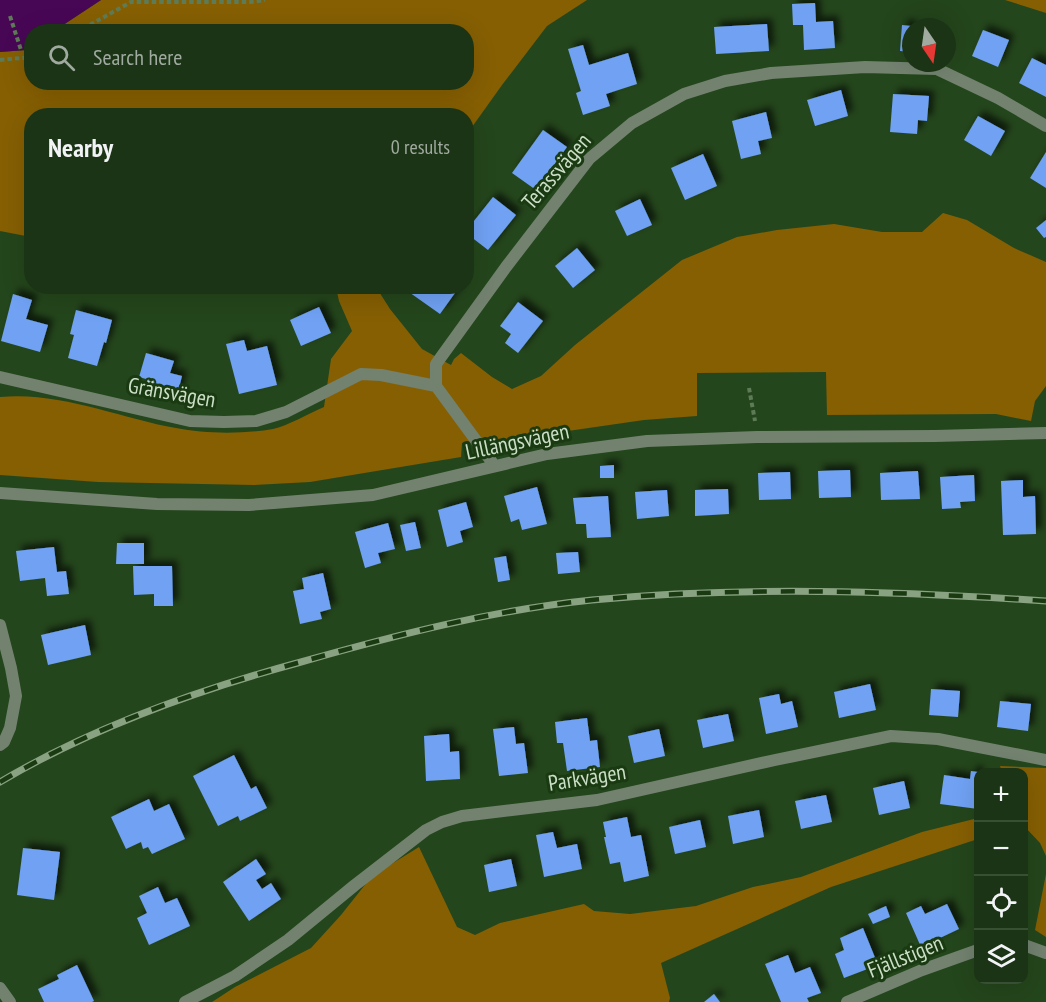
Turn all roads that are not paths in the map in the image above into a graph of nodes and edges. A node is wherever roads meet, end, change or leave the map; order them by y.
1 (1046, 126) edge
2 (0, 377) edge
3 (436, 386) junction
4 (1046, 432) edge
5 (494, 465) junction
6 (0, 493) edge
7 (0, 625) edge
8 (0, 745) edge
9 (1046, 760) edge
10 (1028, 947) edge
11 (974, 951) edge
12 (1046, 953) edge
13 (0, 988) edge
14 (10, 1002) edge
15 (185, 1002) edge
16 (848, 1002) edge

1 - 3 street, Terassvägen
2 - 3 street, Gränsvägen
3 - 5 street
4 - 5 street, Lillängsvägen
5 - 6 street, Lillängsvägen
7 - 8 street
9 - 15 street, Parkvägen
10 - 12 street
11 - 16 street, Fjällstigen
13 - 14 street

